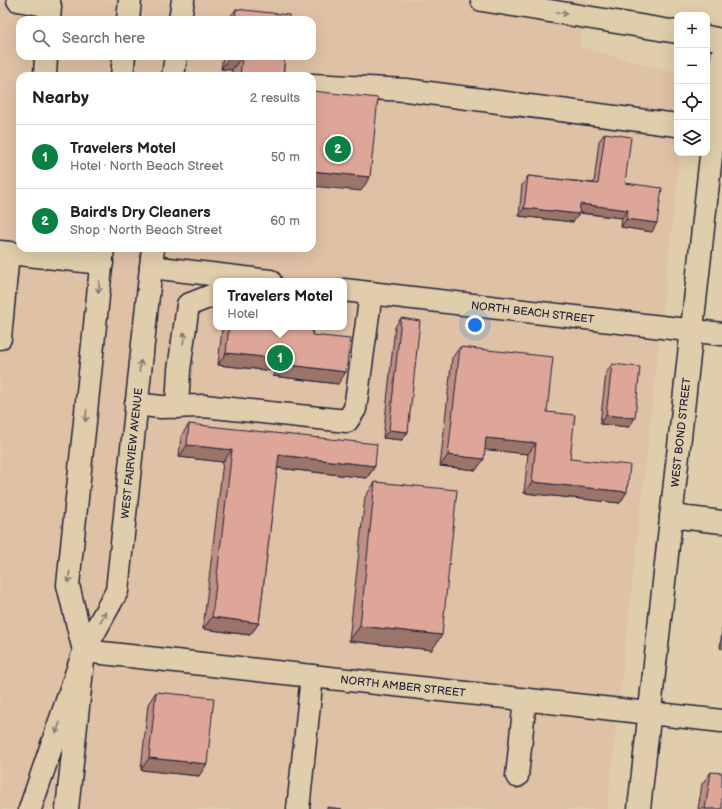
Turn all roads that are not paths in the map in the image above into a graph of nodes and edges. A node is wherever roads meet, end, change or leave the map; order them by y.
1 (18, 0) edge
2 (130, 0) edge
3 (183, 0) edge
4 (482, 0) edge
5 (49, 16) edge
6 (128, 16) edge
7 (181, 16) edge
8 (674, 32) edge
9 (710, 38) edge
10 (722, 40) edge
11 (722, 56) edge
12 (46, 60) edge
13 (124, 60) edge
14 (45, 72) edge
15 (122, 72) edge
16 (316, 85) edge
17 (674, 125) edge
18 (714, 130) edge
19 (31, 252) edge
20 (4, 253) edge
21 (102, 255) edge
22 (152, 257) edge
23 (247, 278) edge
24 (347, 290) edge
25 (371, 293) junction
26 (213, 295) edge
27 (692, 331) junction
28 (722, 334) edge
29 (0, 338) edge
30 (136, 404) junction
31 (177, 407) junction
32 (671, 516) junction
33 (722, 522) edge
34 (84, 651) junction
35 (312, 676) junction
36 (525, 700) junction
37 (650, 713) junction
38 (722, 721) edge
39 (517, 776) dead end
40 (30, 809) edge
41 (66, 809) edge
42 (298, 809) edge
43 (639, 809) edge

1 - 5 main road
2 - 6 main road
3 - 7 main road
4 -> 8 main road
9 - 10 main road
11 - 18 main road, WEST BOND STREET
12 - 14 main road
13 - 15 main road
16 - 17 main road
18 - 27 main road, WEST BOND STREET
19 - 20 main road
19 - 21 main road
20 - 29 main road
21 -> 34 main road, WEST FAIRVIEW AVENUE
22 - 23 main road
30 -> 22 main road, WEST FAIRVIEW AVENUE
24 - 25 main road, NORTH BEACH STREET
25 - 27 main road, NORTH BEACH STREET
25 - 31 main road
31 -> 26 main road
27 - 28 main road, NORTH BEACH STREET
27 - 32 main road, WEST BOND STREET
30 - 31 main road
34 -> 30 main road, WEST FAIRVIEW AVENUE
32 - 33 main road
32 - 37 main road, WEST BOND STREET
34 - 35 main road, NORTH AMBER STREET
34 -> 40 main road
34 - 41 main road, WEST FAIRVIEW AVENUE
35 - 36 main road, NORTH AMBER STREET
35 - 42 main road
36 - 37 main road, NORTH AMBER STREET
36 - 39 main road
37 - 38 main road, NORTH AMBER STREET
37 - 43 main road, WEST BOND STREET

